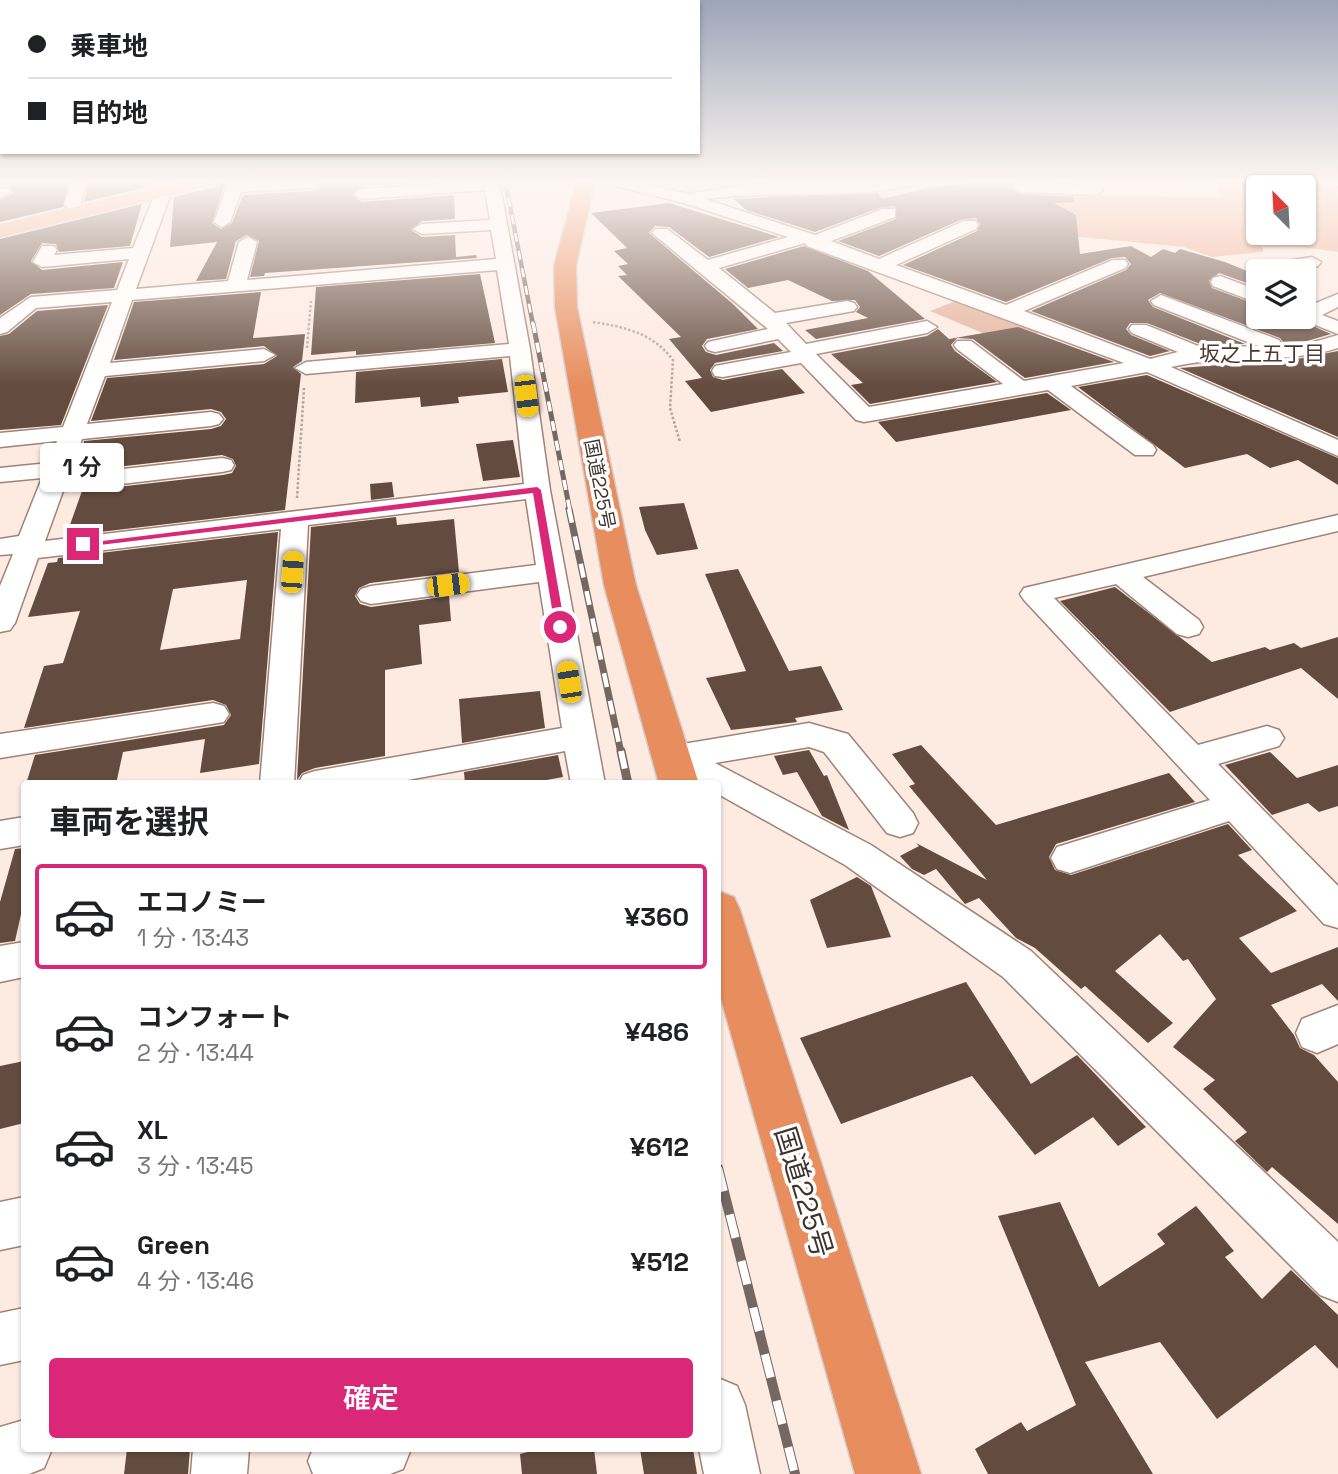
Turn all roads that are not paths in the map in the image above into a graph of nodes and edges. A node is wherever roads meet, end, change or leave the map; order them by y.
1 (143, 249) edge
2 (246, 249) edge
3 (502, 249) edge
4 (569, 249) edge
5 (683, 249) edge
6 (773, 249) edge
7 (833, 249) edge
8 (910, 249) edge
9 (48, 250) dead end
10 (141, 253) junction
11 (504, 264) junction
12 (1119, 264) dead end
13 (880, 265) junction
14 (705, 266) junction
15 (1220, 282) dead end
16 (237, 284) junction
17 (1246, 292) edge
18 (1316, 292) edge
19 (127, 293) junction
20 (1161, 301) dead end
21 (847, 307) dead end
22 (1316, 310) edge
23 (1007, 312) junction
24 (1316, 319) edge
25 (777, 326) junction
26 (927, 327) dead end
27 (0, 328) edge
28 (1139, 328) dead end
29 (1338, 328) edge
30 (1338, 341) edge
31 (964, 345) dead end
32 (715, 346) dead end
33 (520, 349) junction
34 (1284, 349) junction
35 (1309, 350) junction
36 (803, 354) junction
37 (1199, 354) junction
38 (264, 355) dead end
39 (1338, 363) edge
40 (1146, 366) junction
41 (306, 369) road end
42 (98, 370) junction
43 (723, 371) dead end
44 (1056, 375) junction
45 (918, 388) dead end
46 (1017, 389) junction
47 (850, 402) junction
48 (211, 419) dead end
49 (72, 433) junction
50 (0, 440) edge
51 (1338, 449) edge
52 (1144, 450) dead end
53 (222, 466) dead end
54 (0, 475) edge
55 (57, 477) junction
56 (537, 490) junction
57 (295, 519) junction
58 (1338, 523) edge
59 (0, 547) edge
60 (31, 547) junction
61 (551, 572) junction
62 (1121, 574) junction
63 (9, 578) edge
64 (371, 595) dead end
65 (0, 623) edge
66 (1188, 627) dead end
67 (213, 714) dead end
68 (578, 737) junction
69 (1267, 738) dead end
70 (0, 746) edge
71 (1191, 759) junction
72 (675, 771) edge
73 (277, 780) edge
74 (337, 780) edge
75 (587, 780) edge
76 (708, 780) edge
77 (721, 784) edge
78 (1235, 806) junction
79 (900, 823) dead end
80 (21, 832) edge
81 (0, 835) edge
82 (1070, 858) dead end
83 (1338, 912) edge
84 (721, 920) edge
85 (21, 960) edge
86 (0, 964) edge
87 (21, 1222) edge
88 (0, 1226) edge
89 (1338, 1277) edge
90 (21, 1335) edge
91 (0, 1339) edge
92 (721, 1420) edge
93 (21, 1449) edge
94 (221, 1452) edge
95 (0, 1455) edge
96 (219, 1474) edge
97 (732, 1474) edge
98 (888, 1474) edge

1 - 10 street
2 - 16 street
3 - 11 street
4 - 72 highway, 国道225号
5 - 14 street
6 - 14 street
7 - 13 street
8 - 13 street
9 - 10 street
10 - 19 street
11 - 16 street
11 - 33 street
12 - 23 street
13 - 23 street
14 - 25 street
15 - 17 street
16 - 19 street
18 - 22 street
19 - 27 street
19 - 42 street
20 - 34 street
21 - 25 street
23 - 40 street
24 - 29 street
25 - 32 street
25 - 36 street
26 - 36 street
28 - 37 street
30 - 35 street
31 - 46 street
33 - 41 street
33 - 56 street
34 - 35 street
34 - 37 street
35 - 39 street
36 - 43 street
36 - 47 street
37 - 40 street
38 - 42 street
40 - 44 street
40 - 51 street
42 - 49 street
44 - 46 street
44 - 52 street
45 - 47 street
46 - 47 street
48 - 49 street
49 - 50 street
49 - 55 street
53 - 55 street
54 - 55 street
55 - 60 street
56 - 57 street
56 - 61 street
57 - 60 street
57 - 73 street
58 - 62 street
59 - 60 street
60 - 63 street
61 - 64 street
61 - 68 street
62 - 66 street
62 - 71 street
63 - 65 street
67 - 70 street
68 - 74 street
68 - 75 street
69 - 71 street
71 - 78 street
72 - 76 street
72 - 79 street
77 - 89 street
78 - 82 street
78 - 83 street
80 - 81 street
84 - 98 highway, 国道225号
85 - 86 street
87 - 88 street
90 - 91 street
92 - 97 street
93 - 95 street
94 - 96 street

